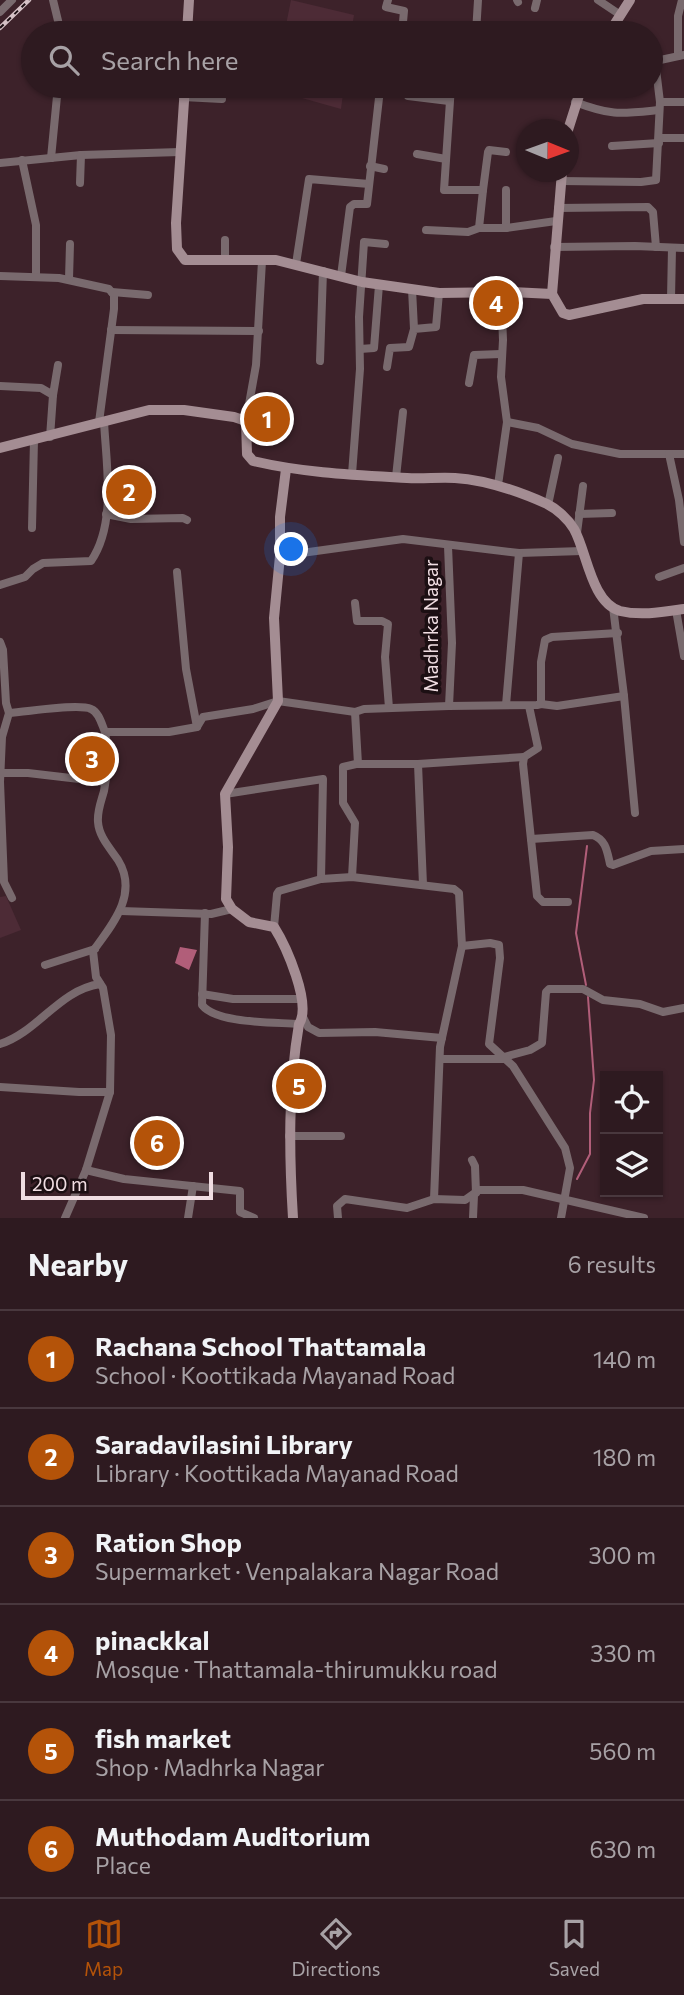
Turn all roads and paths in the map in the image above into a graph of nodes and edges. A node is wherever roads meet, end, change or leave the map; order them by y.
1 (12, 0) edge
2 (53, 0) edge
3 (189, 0) edge
4 (388, 0) edge
5 (478, 0) edge
6 (598, 0) edge
7 (630, 0) edge
8 (682, 0) edge
9 (0, 12) edge
10 (620, 14) junction
11 (58, 21) edge
12 (188, 21) edge
13 (403, 21) edge
14 (477, 21) edge
15 (616, 21) edge
16 (681, 56) edge
17 (663, 60) edge
18 (57, 98) edge
19 (184, 98) edge
20 (217, 98) edge
21 (379, 98) dead end
22 (424, 98) edge
23 (449, 98) edge
24 (577, 98) edge
25 (658, 98) edge
26 (222, 99) dead end
27 (449, 101) junction
28 (575, 102) junction
29 (684, 102) edge
30 (659, 106) junction
31 (571, 119) edge
32 (684, 138) edge
33 (659, 140) junction
34 (612, 146) dead end
35 (180, 152) junction
36 (506, 152) dead end
37 (417, 154) dead end
38 (81, 155) junction
39 (51, 158) junction
40 (446, 159) junction
41 (22, 160) junction
42 (0, 163) edge
43 (370, 166) junction
44 (384, 169) dead end
45 (579, 177) edge
46 (560, 182) edge
47 (80, 183) dead end
48 (369, 184) junction
49 (483, 190) junction
50 (506, 190) dead end
51 (558, 208) junction
52 (556, 221) junction
53 (479, 228) junction
54 (506, 228) junction
55 (426, 230) dead end
56 (225, 240) dead end
57 (346, 240) junction
58 (364, 242) junction
59 (70, 244) dead end
60 (385, 244) dead end
61 (555, 247) junction
62 (656, 247) junction
63 (673, 248) junction
64 (684, 248) edge
65 (225, 261) junction
66 (262, 261) junction
67 (296, 264) junction
68 (323, 271) junction
69 (0, 276) edge
70 (341, 276) junction
71 (36, 277) junction
72 (69, 279) junction
73 (362, 282) junction
74 (379, 285) junction
75 (412, 289) junction
76 (112, 292) junction
77 (501, 292) junction
78 (439, 293) junction
79 (552, 294) junction
80 (148, 295) dead end
81 (671, 299) junction
82 (684, 299) edge
83 (414, 329) junction
84 (111, 330) junction
85 (259, 331) junction
86 (360, 349) junction
87 (501, 354) junction
88 (320, 361) dead end
89 (58, 365) dead end
90 (387, 368) dead end
91 (469, 383) dead end
92 (0, 386) edge
93 (53, 395) junction
94 (402, 412) dead end
95 (101, 421) junction
96 (246, 421) junction
97 (507, 422) junction
98 (50, 437) junction
99 (34, 440) junction
100 (0, 448) edge
101 (669, 454) junction
102 (684, 454) edge
103 (558, 458) dead end
104 (286, 469) junction
105 (352, 474) junction
106 (396, 477) junction
107 (498, 485) junction
108 (680, 485) edge
109 (583, 486) dead end
110 (548, 505) junction
111 (612, 513) dead end
112 (106, 514) junction
113 (579, 514) junction
114 (187, 520) dead end
115 (32, 528) dead end
116 (577, 536) junction
117 (684, 542) edge
118 (448, 546) junction
119 (582, 551) junction
120 (519, 553) junction
121 (280, 556) junction
122 (684, 568) edge
123 (177, 572) dead end
124 (659, 577) dead end
125 (0, 585) edge
126 (355, 603) dead end
127 (613, 607) junction
128 (680, 610) edge
129 (618, 633) junction
130 (0, 642) edge
131 (684, 656) edge
132 (624, 696) junction
133 (278, 701) junction
134 (541, 704) junction
135 (506, 705) junction
136 (449, 706) junction
137 (529, 706) junction
138 (389, 708) junction
139 (355, 712) junction
140 (9, 713) junction
141 (197, 727) junction
142 (105, 734) junction
143 (524, 757) junction
144 (358, 764) junction
145 (418, 764) junction
146 (1, 773) edge
147 (0, 782) edge
148 (104, 782) junction
149 (225, 794) junction
150 (1, 805) edge
151 (635, 813) dead end
152 (531, 839) junction
153 (684, 849) edge
154 (2, 859) edge
155 (352, 877) junction
156 (321, 878) junction
157 (2, 883) edge
158 (423, 885) junction
159 (12, 898) dead end
160 (568, 902) dead end
161 (232, 909) junction
162 (121, 911) junction
163 (205, 913) junction
164 (274, 927) junction
165 (462, 946) junction
166 (95, 949) junction
167 (45, 965) dead end
168 (100, 984) junction
169 (202, 994) junction
170 (302, 999) junction
171 (684, 1008) edge
172 (301, 1021) junction
173 (442, 1038) junction
174 (0, 1044) edge
175 (505, 1058) junction
176 (440, 1059) junction
177 (0, 1087) edge
178 (110, 1091) junction
179 (289, 1136) junction
180 (341, 1136) dead end
181 (472, 1160) dead end
182 (86, 1170) junction
183 (193, 1186) junction
184 (475, 1194) junction
185 (434, 1199) junction
186 (565, 1201) junction
187 (65, 1218) edge
188 (188, 1218) edge
189 (254, 1218) edge
190 (293, 1218) edge
191 (338, 1218) edge
192 (473, 1218) edge
193 (561, 1218) edge
194 (644, 1218) edge

1 - 9 street
2 - 11 street
3 - 12 street
4 - 13 street
5 - 14 street
6 - 10 street
7 - 10 street
8 - 16 street
10 - 15 street
16 - 17 street
18 - 39 street
19 - 35 street
20 - 26 street
21 - 43 street
22 - 27 street
23 - 27 street
24 - 28 street
25 - 30 street
27 - 40 street
28 - 30 street
28 - 31 street
29 - 30 street
30 - 33 street
32 - 33 street
33 - 34 street
33 - 45 street
35 - 38 street
35 - 65 street
36 - 49 street
37 - 40 street
38 - 39 street
38 - 47 street
39 - 41 street
40 - 49 street
41 - 42 street
41 - 71 street
43 - 44 street
43 - 48 street
46 - 51 street
48 - 57 street
48 - 67 street
49 - 53 street
50 - 54 street
51 - 52 street
51 - 62 street
52 - 54 street
52 - 61 street
53 - 54 street
53 - 55 street
56 - 65 street
57 - 58 street
57 - 70 street
58 - 60 street
58 - 73 street
59 - 72 street
61 - 62 street
61 - 79 street
62 - 63 street
63 - 64 street
63 - 81 street
65 - 66 street
66 - 67 street
66 - 85 street
67 - 68 street
68 - 70 street
68 - 88 street
69 - 71 street
70 - 73 street
71 - 72 street
72 - 76 street
73 - 74 street
73 - 86 street
74 - 75 street
74 - 86 street
75 - 78 street
75 - 83 street
76 - 80 street
76 - 84 street
77 - 78 street
77 - 79 street
77 - 87 street
78 - 83 street
79 - 81 street
81 - 82 street
83 - 90 street
84 - 85 street
84 - 95 street
85 - 96 street
86 - 105 street
87 - 91 street
87 - 97 street
89 - 93 street
92 - 93 street
93 - 98 street
94 - 106 street
95 - 96 street
95 - 98 street
95 - 112 street
96 - 104 street
97 - 101 street
97 - 107 street
98 - 99 street
99 - 100 street
99 - 115 street
101 - 102 street
101 - 108 street
103 - 110 street
104 - 105 street
104 - 121 street
105 - 106 street
106 - 107 street
107 - 110 street
108 - 117 street
109 - 113 street
110 - 116 street
111 - 113 street
112 - 114 street
112 - 125 street
113 - 116 street
116 - 119 street
118 - 120 street
118 - 121 street
118 - 136 street, Madhrka Nagar
119 - 120 street
119 - 127 street
120 - 135 street
121 - 133 street
122 - 124 street
123 - 141 street
126 - 138 street
127 - 128 street
127 - 129 street
128 - 131 street
129 - 132 street
129 - 134 street
130 - 140 street
132 - 134 street
132 - 151 street
133 - 139 street
133 - 141 street
133 - 149 street
134 - 137 street
135 - 136 street
135 - 137 street
136 - 138 street
137 - 143 street
138 - 139 street
139 - 144 street
140 - 142 street
140 - 146 street
141 - 142 street
142 - 148 street
143 - 145 street
143 - 152 street
144 - 145 street
144 - 155 street
145 - 158 street
146 - 147 street
146 - 148 street
147 - 150 street
148 - 162 street
149 - 156 street
149 - 161 street
150 - 154 street
152 - 153 street
152 - 160 street
154 - 157 street
155 - 156 street
155 - 158 street
156 - 164 street
157 - 159 street
158 - 165 street
161 - 163 street
161 - 164 street
162 - 163 street
162 - 166 street
163 - 169 street
164 - 170 street
165 - 173 street
165 - 175 street
166 - 167 street
166 - 168 street
168 - 174 street
168 - 178 street
169 - 170 street
169 - 172 street
170 - 172 street
171 - 175 street
172 - 173 street
172 - 179 street
173 - 176 street
175 - 176 street
175 - 186 street
176 - 185 street
177 - 178 street
178 - 182 street
179 - 180 street
179 - 190 street
181 - 184 street
182 - 183 street
182 - 187 street
183 - 188 street
183 - 189 street
184 - 185 street
184 - 186 street
184 - 192 street
185 - 191 street
186 - 193 street
186 - 194 street

